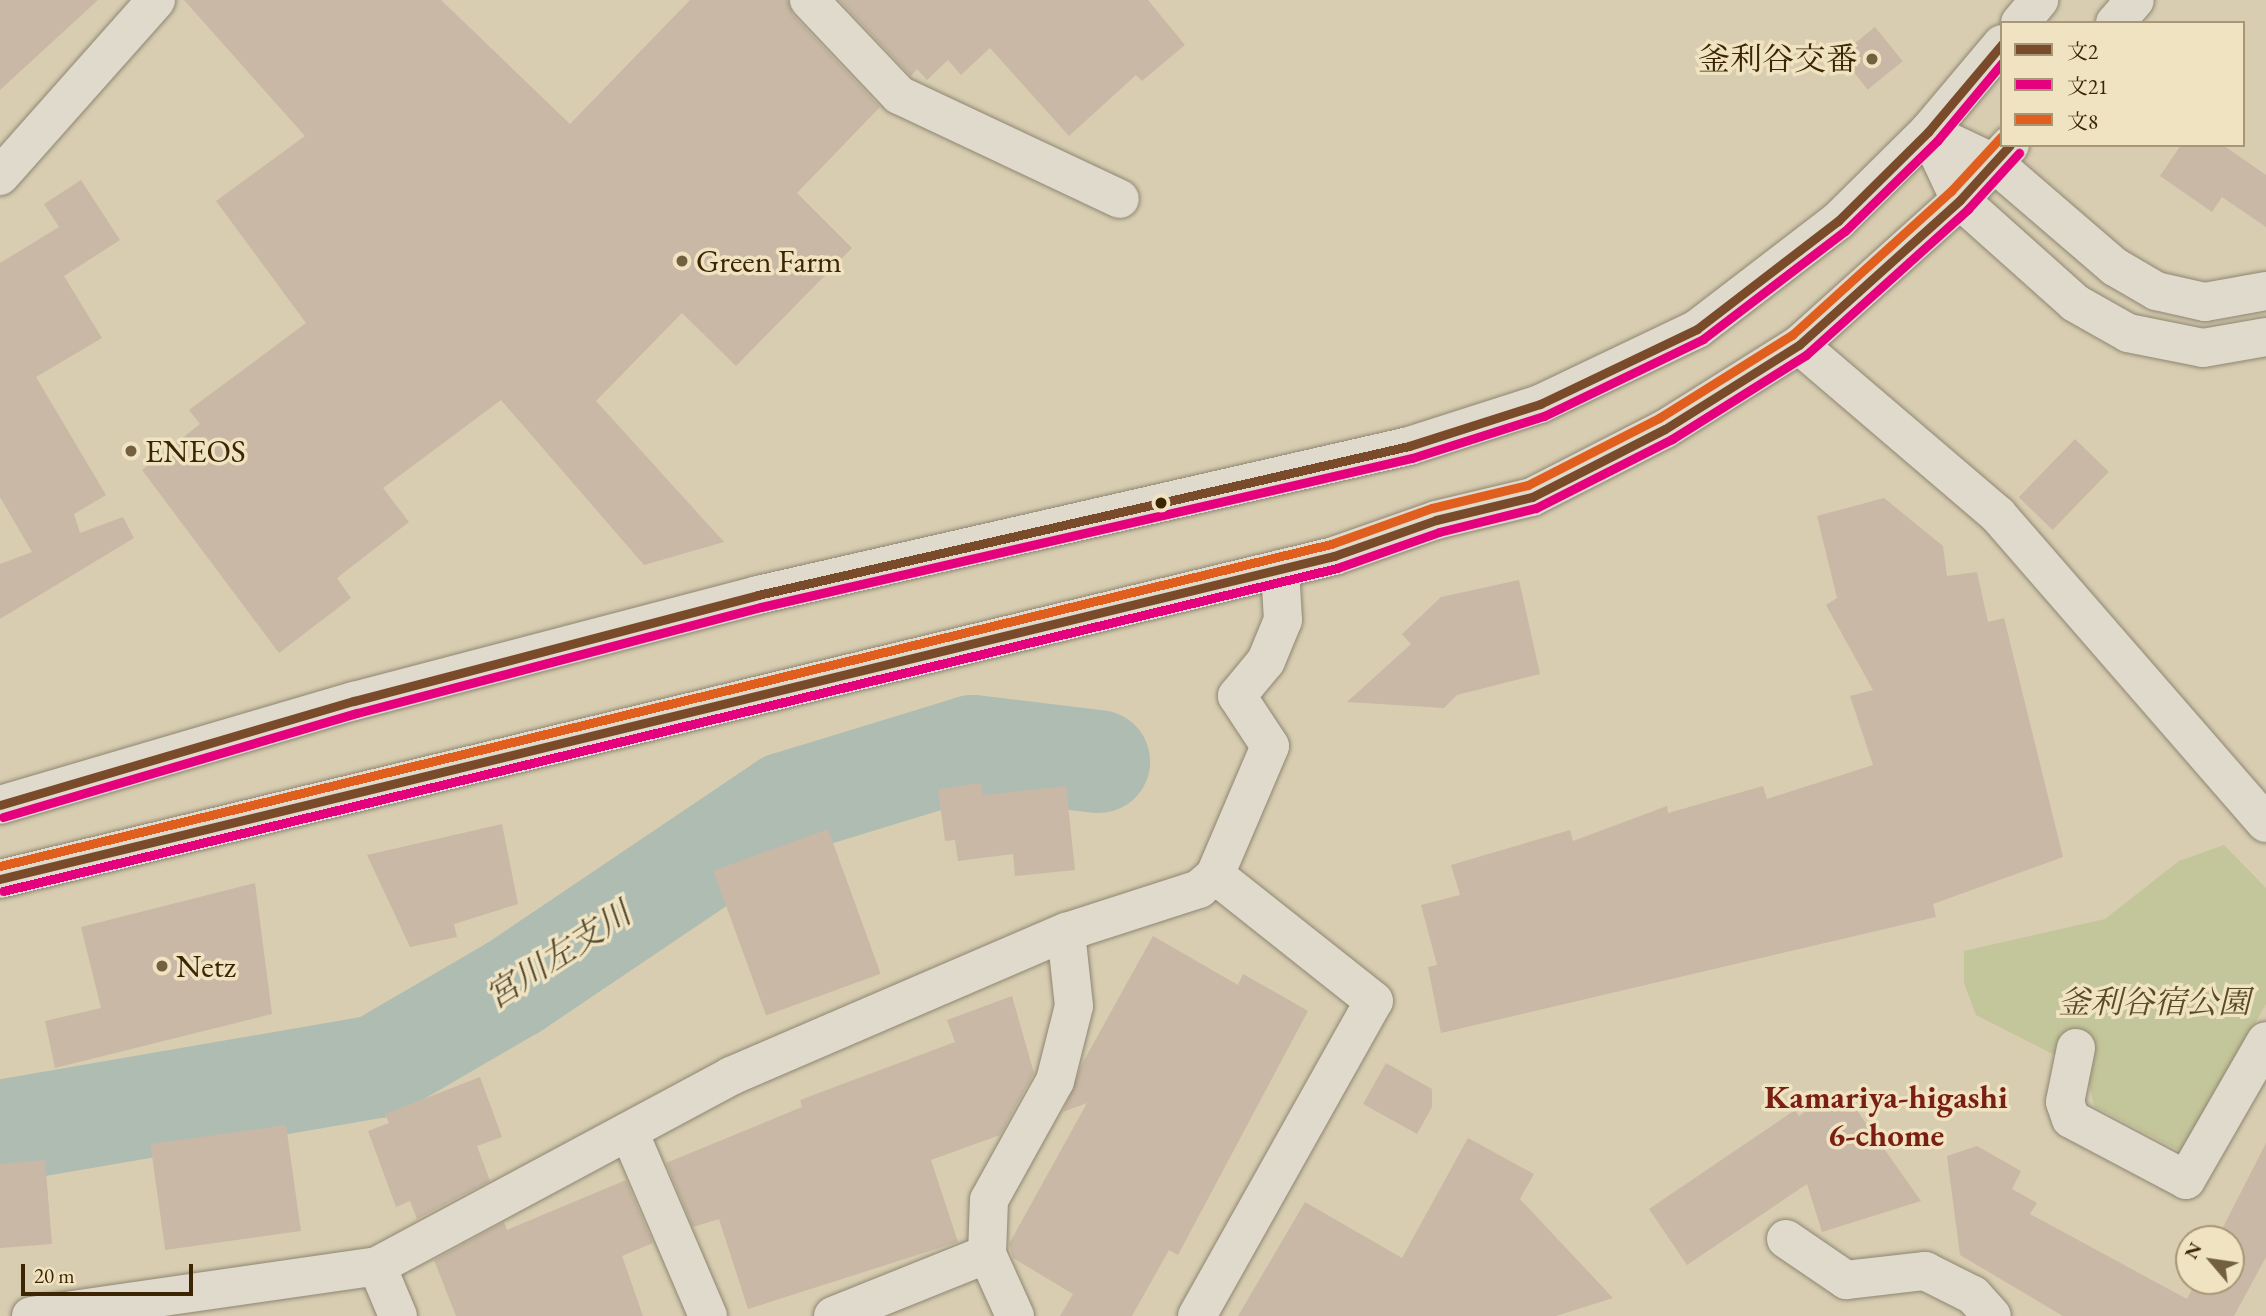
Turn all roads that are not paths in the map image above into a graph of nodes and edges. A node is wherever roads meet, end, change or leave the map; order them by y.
1 (156, 0) edge
2 (809, 0) edge
3 (2039, 0) edge
4 (2135, 0) edge
5 (2022, 21) edge
6 (2117, 21) edge
7 (2000, 46) edge
8 (1928, 132) junction
9 (2002, 154) edge
10 (0, 176) edge
11 (1120, 199) dead end
12 (1960, 200) junction
13 (2266, 291) edge
14 (2266, 337) edge
15 (1799, 345) junction
16 (1280, 569) junction
17 (0, 805) edge
18 (2266, 823) edge
19 (1214, 875) junction
20 (0, 879) edge
21 (1066, 932) junction
22 (2266, 1041) edge
23 (2076, 1048) dead end
24 (630, 1134) junction
25 (1786, 1238) dead end
26 (988, 1254) junction
27 (377, 1266) junction
28 (31, 1316) edge
29 (398, 1316) edge
30 (708, 1316) edge
31 (832, 1316) edge
32 (1015, 1316) edge
33 (1197, 1316) edge
34 (1992, 1316) edge

1 - 10 street
2 - 11 street
3 - 5 street
4 - 6 street
7 - 8 street
8 - 9 street
8 - 12 street
8 - 17 street
9 - 12 street
9 - 13 street
12 - 14 street
12 - 15 street
15 - 16 street
15 - 18 street
16 - 19 street
16 - 20 street
19 - 21 street
19 - 33 street
21 - 24 street
21 - 26 street
22 - 23 street
24 - 27 street
24 - 30 street
25 - 34 street
26 - 31 street
26 - 32 street
27 - 28 street
27 - 29 street

